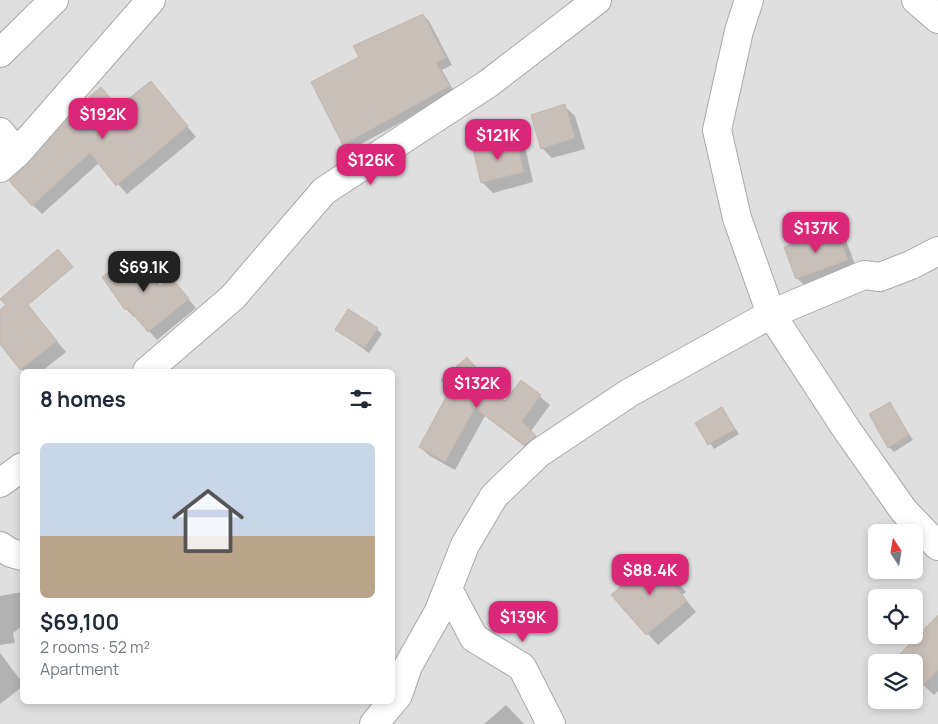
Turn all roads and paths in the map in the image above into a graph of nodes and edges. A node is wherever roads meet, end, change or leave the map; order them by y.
1 (54, 0) edge
2 (150, 0) edge
3 (597, 0) edge
4 (749, 0) edge
5 (916, 0) edge
6 (938, 19) edge
7 (0, 53) edge
8 (0, 132) edge
9 (8, 160) edge
10 (938, 251) edge
11 (771, 314) junction
12 (149, 369) edge
13 (20, 468) edge
14 (0, 483) edge
15 (0, 546) edge
16 (938, 546) edge
17 (20, 556) edge
18 (448, 589) junction
19 (421, 644) junction
20 (395, 647) edge
21 (395, 699) edge
22 (391, 704) edge
23 (374, 724) edge
24 (551, 724) edge

1 - 7 street
2 - 9 street
3 - 12 street
4 - 11 street
5 - 6 street
8 - 9 street
10 - 11 street
11 - 16 street
11 - 18 street
13 - 14 street
15 - 17 street
18 - 19 street
18 - 24 street
19 - 20 street
19 - 21 street
22 - 23 street

